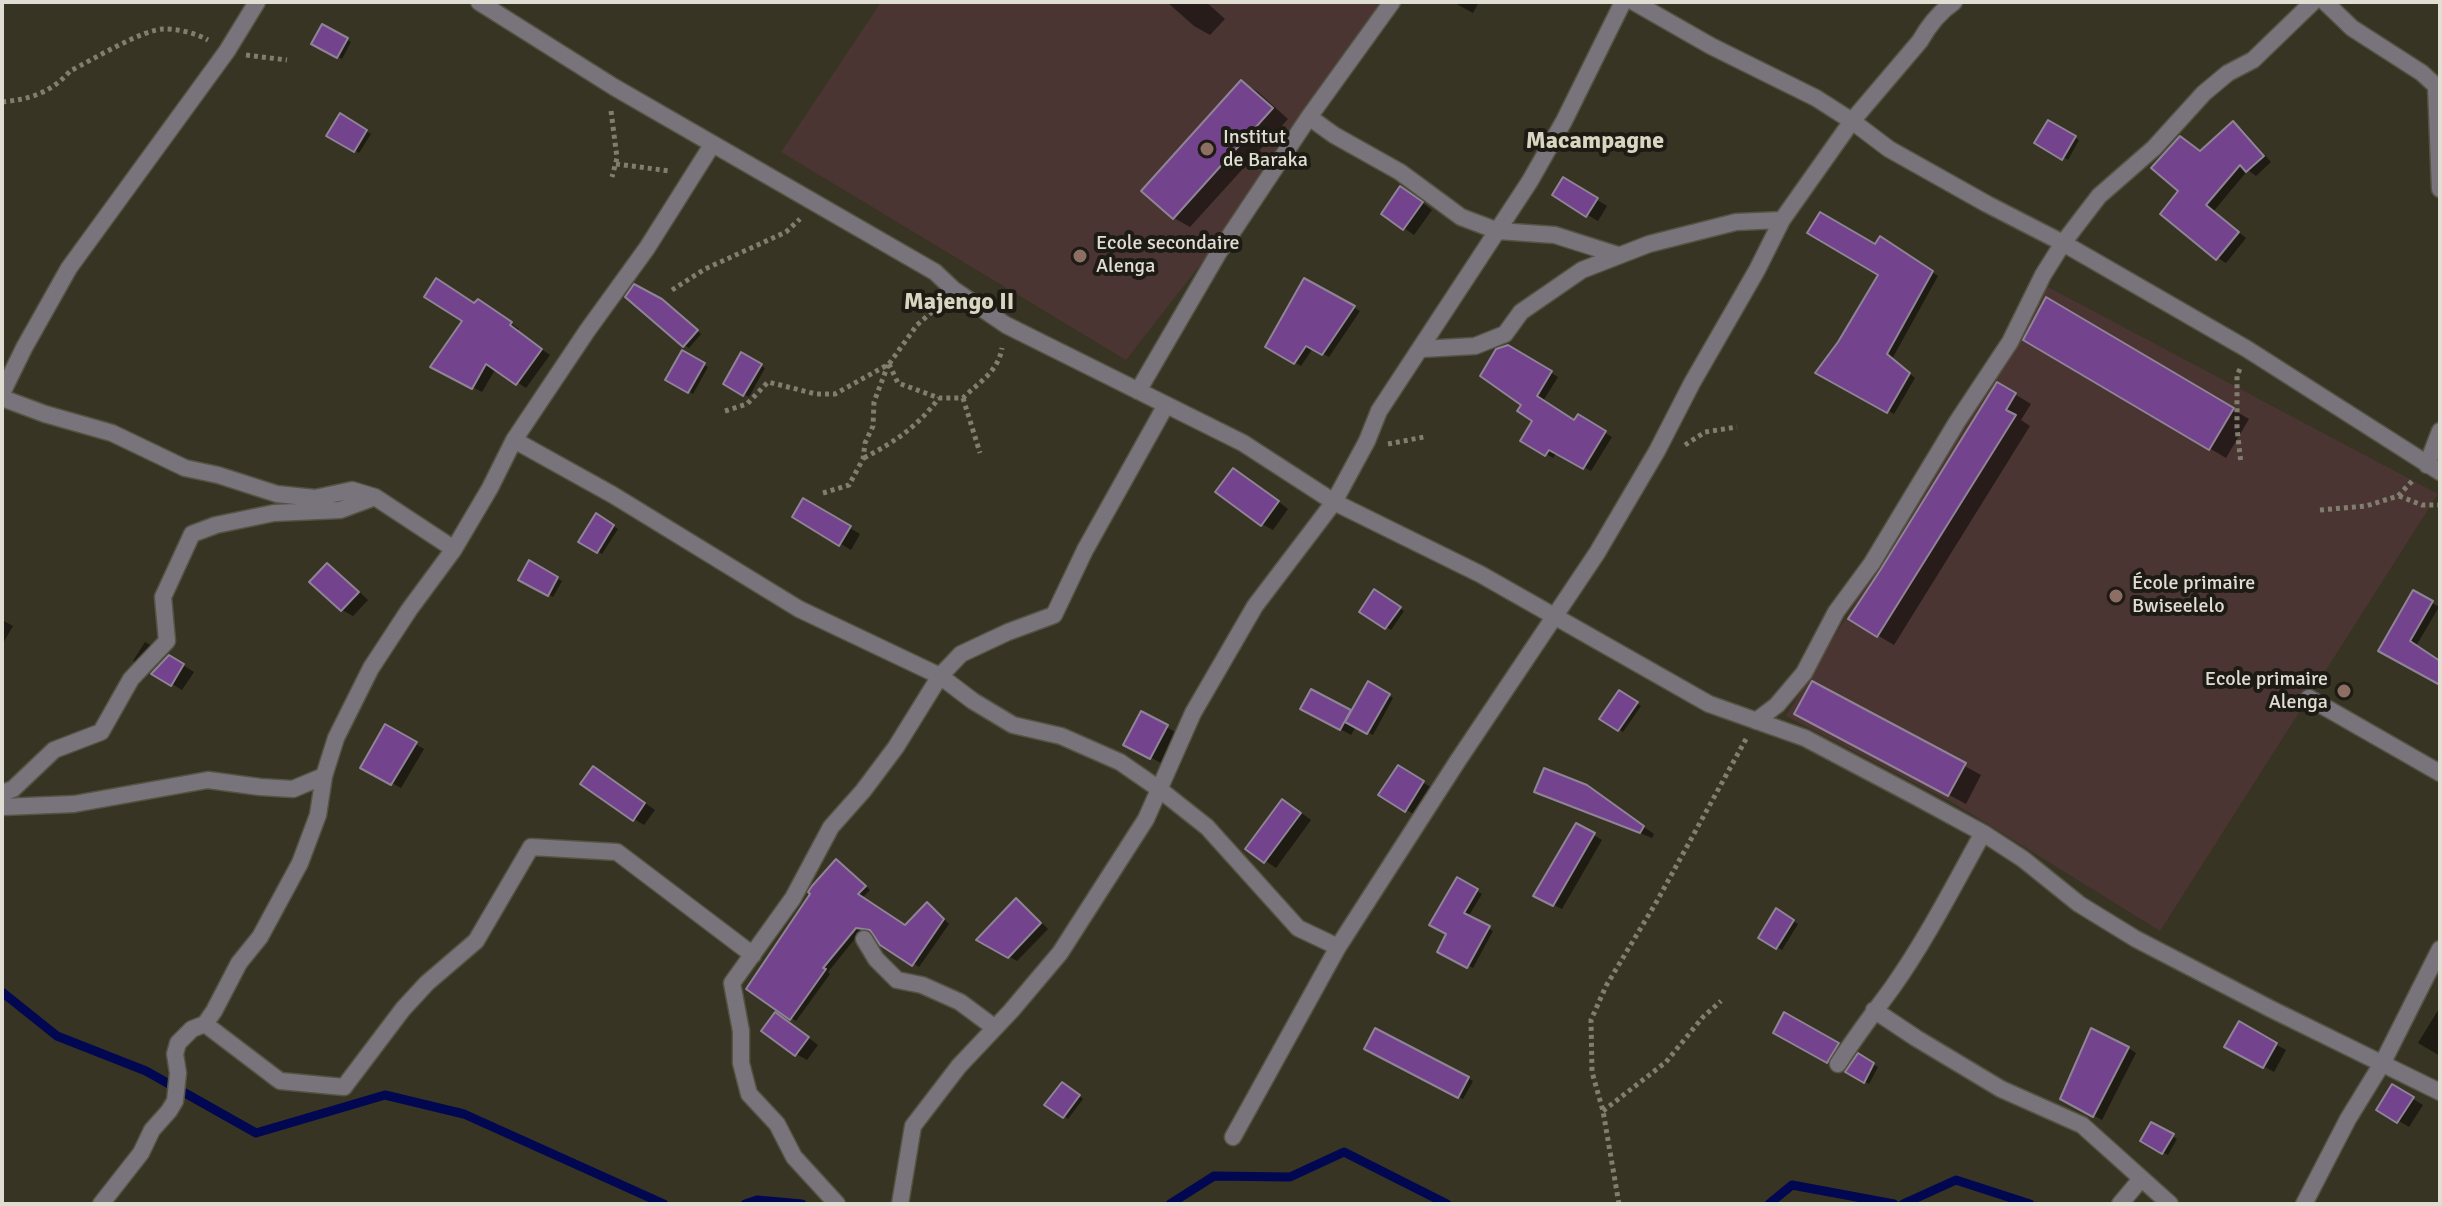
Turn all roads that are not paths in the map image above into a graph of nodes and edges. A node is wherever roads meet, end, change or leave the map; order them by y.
1 (257, 2) edge
2 (479, 2) edge
3 (1392, 2) edge
4 (1623, 2) edge
5 (1634, 2) edge
6 (1954, 2) edge
7 (2313, 2) edge
8 (2325, 2) edge
9 (2438, 82) edge
10 (1309, 117) junction
11 (1852, 121) junction
12 (712, 145) junction
13 (2440, 189) edge
14 (1782, 220) junction
15 (1498, 231) junction
16 (2063, 243) junction
17 (1618, 255) junction
18 (1422, 349) junction
19 (1138, 391) junction
20 (2, 395) edge
21 (1166, 405) junction
22 (2440, 431) edge
23 (514, 440) junction
24 (2434, 468) edge
25 (375, 497) junction
26 (1334, 502) junction
27 (454, 549) junction
28 (1554, 617) junction
29 (940, 676) junction
30 (2309, 698) dead end
31 (1756, 721) junction
32 (2440, 773) edge
33 (324, 776) junction
34 (1159, 789) junction
35 (2, 793) edge
36 (2, 807) edge
37 (1983, 833) junction
38 (864, 939) dead end
39 (1338, 947) junction
40 (2440, 949) edge
41 (753, 955) junction
42 (1874, 1010) junction
43 (205, 1024) junction
44 (995, 1028) junction
45 (2383, 1062) junction
46 (1838, 1064) dead end
47 (2440, 1092) edge
48 (1233, 1137) dead end
49 (2141, 1179) junction
50 (101, 1204) edge
51 (837, 1204) edge
52 (900, 1204) edge
53 (2120, 1204) edge
54 (2170, 1204) edge
55 (2304, 1204) edge

1 - 20 street
2 - 12 street
3 - 10 street
4 - 15 street
5 - 11 street
6 - 11 street
7 - 16 street
8 - 9 street
9 - 13 street
10 - 15 street
10 - 19 street
11 - 14 street
11 - 16 street
12 - 19 street
12 - 23 street
14 - 17 street
14 - 28 street
15 - 17 street
15 - 18 street
16 - 24 street
16 - 31 street
17 - 18 street
18 - 26 street
19 - 21 street
20 - 25 street
21 - 26 street
21 - 29 street
22 - 24 street
23 - 27 street
23 - 29 street
25 - 27 street
25 - 35 street
26 - 28 street
26 - 34 street
27 - 33 street
28 - 31 street
28 - 39 street
29 - 34 street
29 - 41 street
30 - 32 street
31 - 37 street
33 - 36 street
33 - 43 street
34 - 39 street
34 - 44 street
37 - 42 street
37 - 45 street
38 - 44 street
39 - 48 street
40 - 45 street
41 - 43 street
41 - 51 street
42 - 46 street
42 - 49 street
43 - 50 street
44 - 52 street
45 - 47 street
45 - 55 street
49 - 53 street
49 - 54 street

